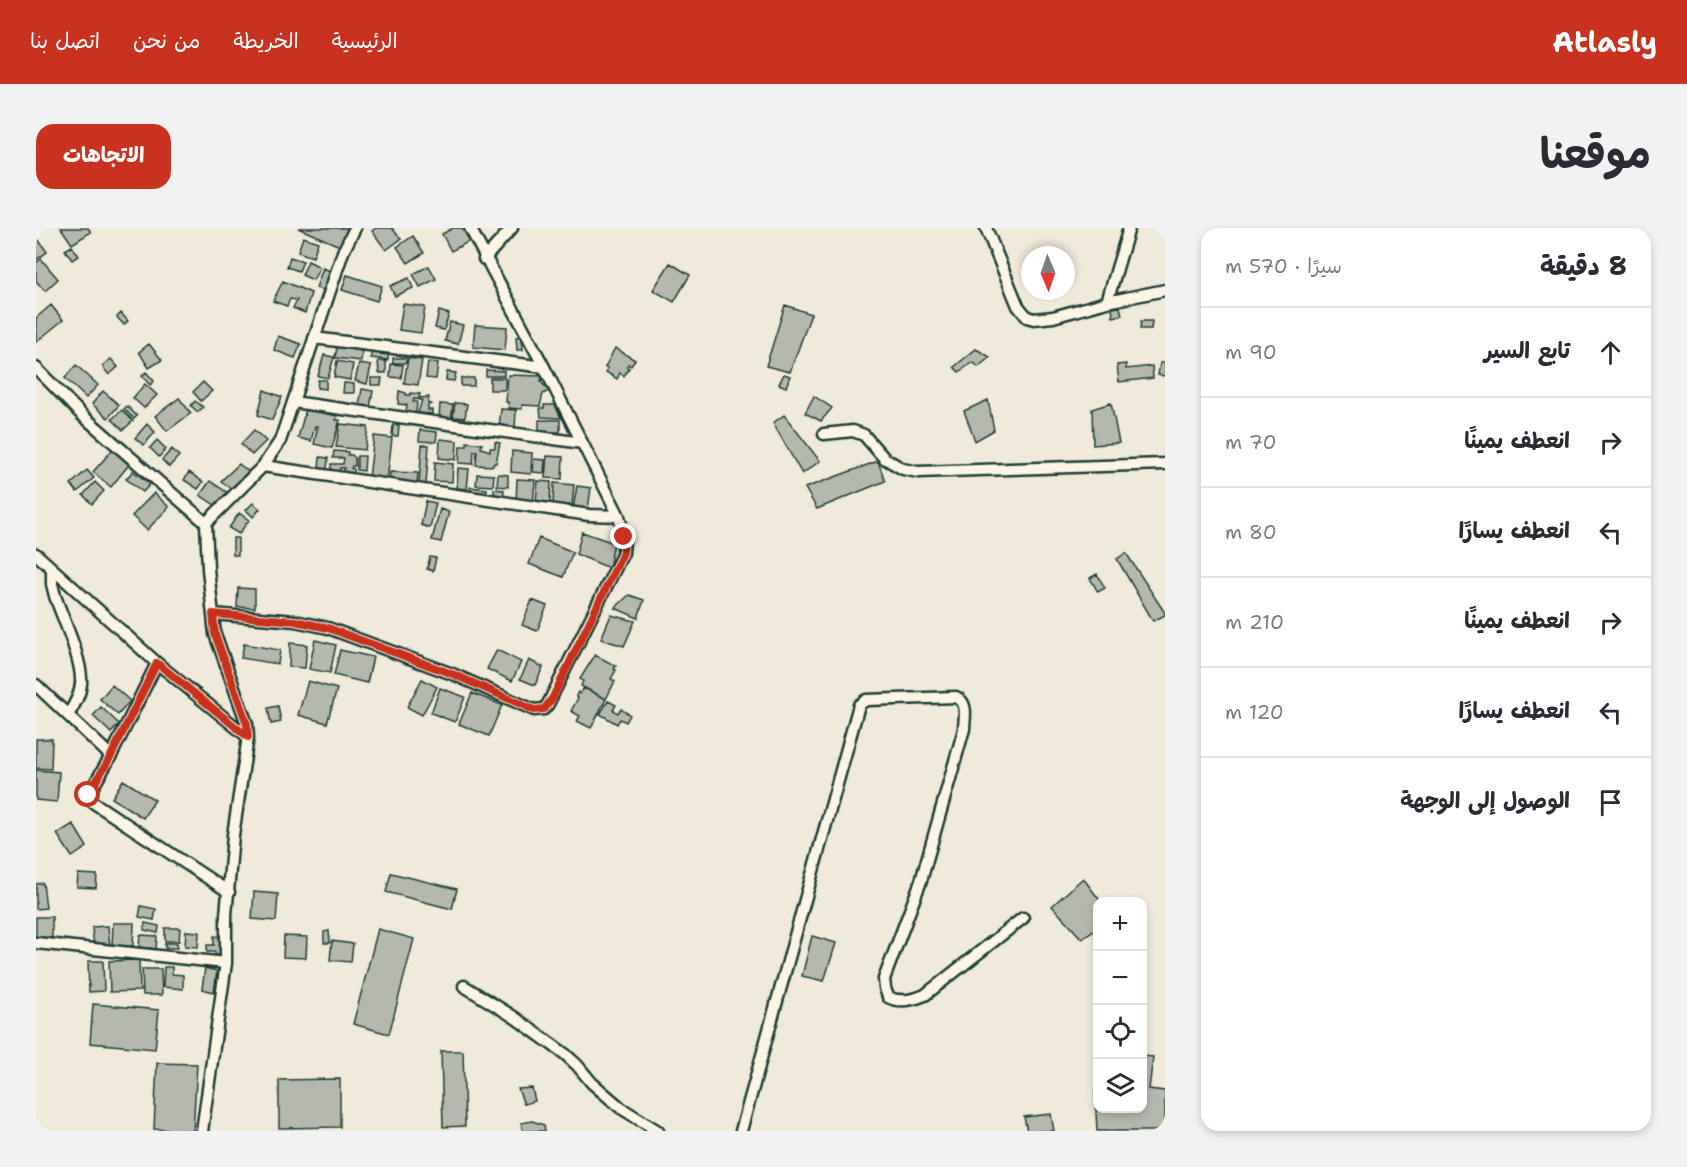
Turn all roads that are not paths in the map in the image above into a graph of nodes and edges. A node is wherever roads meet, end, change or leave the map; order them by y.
1 (355, 228) edge
2 (470, 228) edge
3 (512, 228) edge
4 (986, 228) edge
5 (1129, 228) edge
6 (484, 259) junction
7 (1165, 290) edge
8 (1107, 302) junction
9 (314, 338) junction
10 (543, 367) junction
11 (36, 368) edge
12 (293, 402) junction
13 (825, 434) dead end
14 (582, 443) junction
15 (1165, 464) edge
16 (263, 466) junction
17 (619, 516) junction
18 (206, 523) junction
19 (36, 554) edge
20 (52, 570) junction
21 (213, 614) junction
22 (157, 663) junction
23 (36, 685) edge
24 (68, 715) junction
25 (248, 737) junction
26 (111, 756) junction
27 (229, 892) junction
28 (1023, 918) dead end
29 (36, 943) edge
30 (226, 963) junction
31 (464, 986) dead end
32 (202, 1131) edge
33 (658, 1131) edge
34 (741, 1131) edge

1 - 9 street
2 - 6 street
3 - 6 street
4 - 8 street
5 - 8 street
6 - 10 street
7 - 8 street
9 - 10 street
9 - 12 street
10 - 14 street
11 - 18 street
12 - 14 street
12 - 16 street
13 - 15 street
14 - 17 street
16 - 17 street
16 - 18 street
17 - 21 street
18 - 21 street
19 - 20 street
20 - 22 street
20 - 24 street
21 - 25 street
22 - 25 street
22 - 26 street
23 - 24 street
24 - 26 street
25 - 27 street
26 - 27 street
27 - 30 street
28 - 34 street
29 - 30 street
30 - 32 street
31 - 33 street

